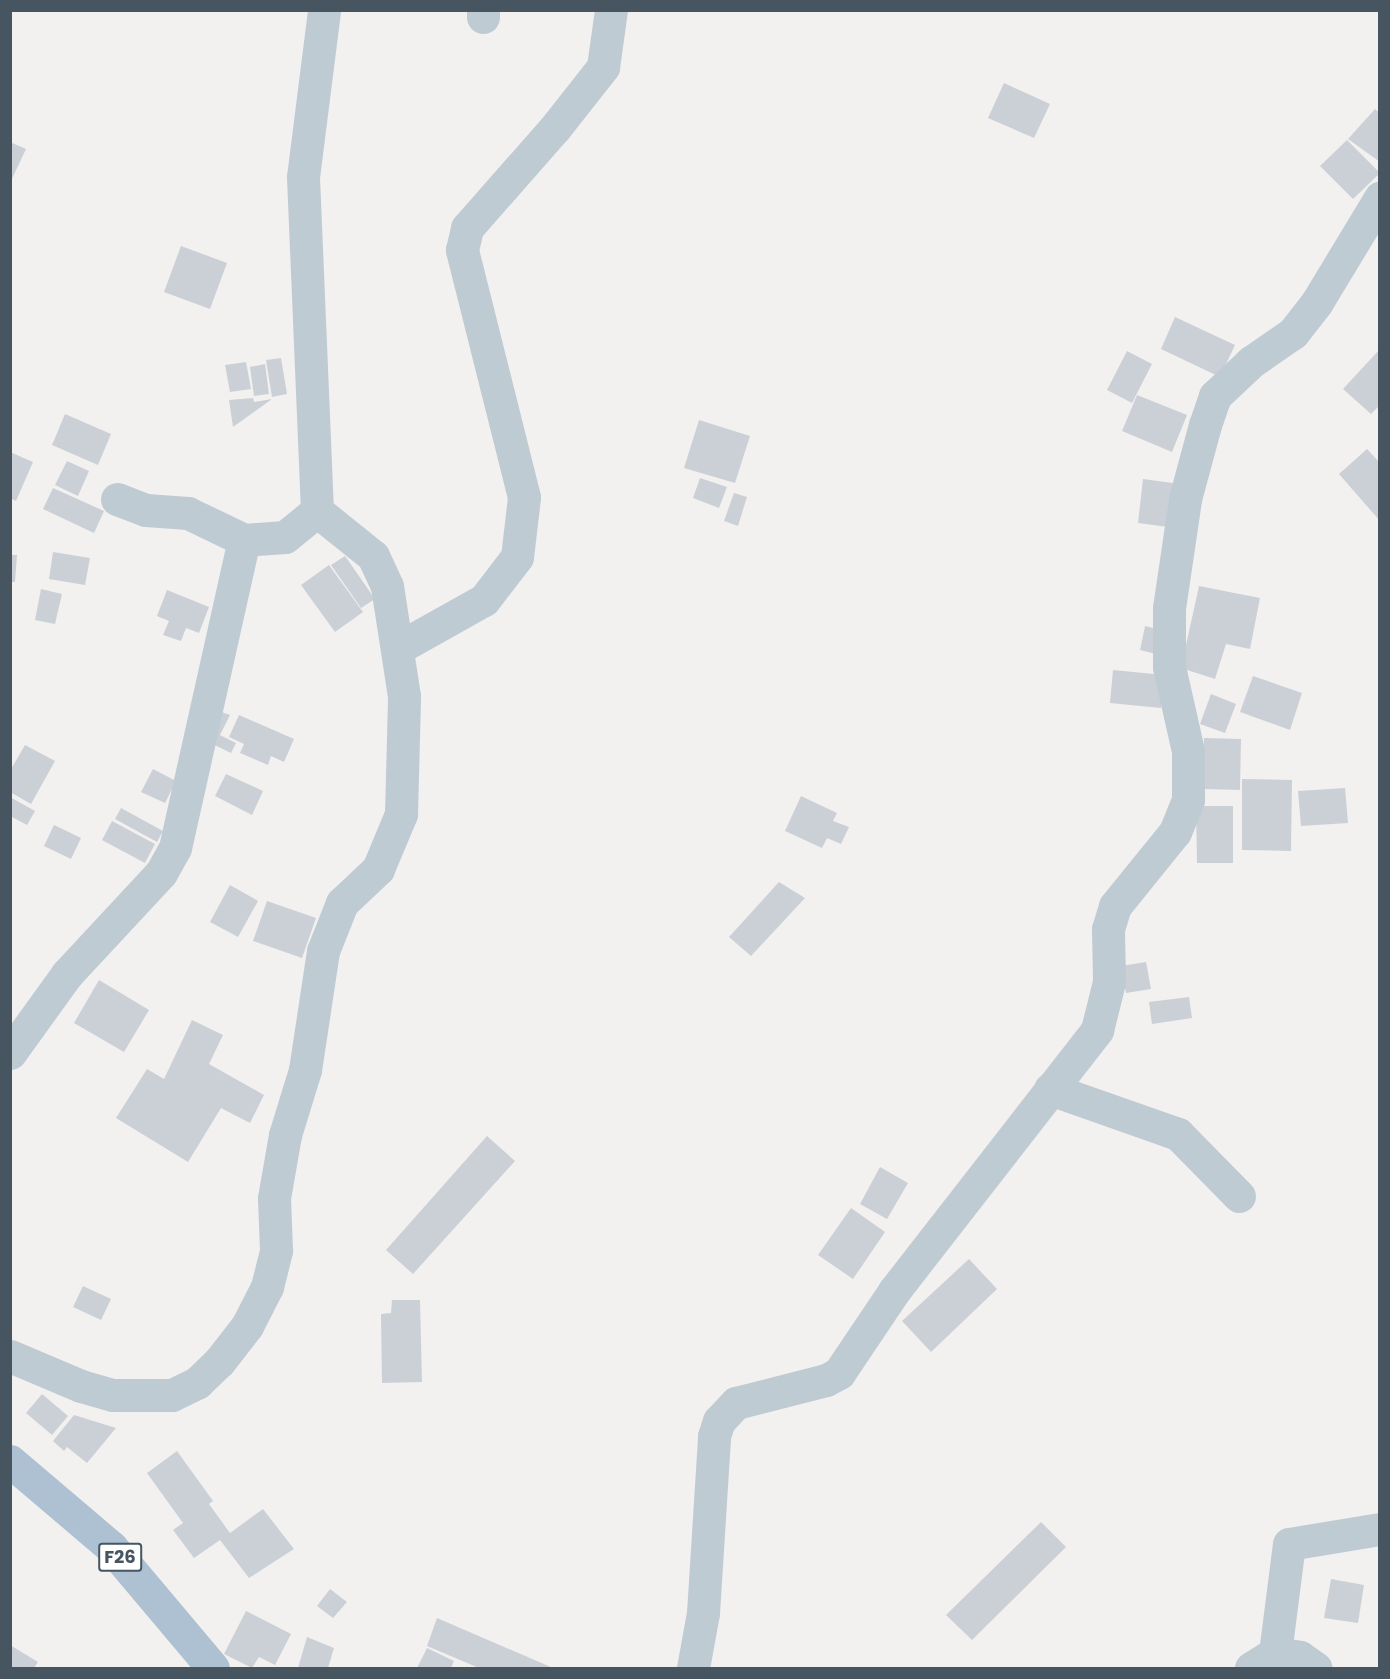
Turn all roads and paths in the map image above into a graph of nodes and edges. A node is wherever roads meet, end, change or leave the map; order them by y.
1 (324, 10) edge
2 (611, 10) edge
3 (1380, 198) edge
4 (117, 499) dead end
5 (317, 511) junction
6 (244, 540) junction
7 (398, 648) junction
8 (10, 1053) edge
9 (1050, 1089) junction
10 (1239, 1196) dead end
11 (10, 1356) edge
12 (10, 1461) edge
13 (1380, 1529) edge
14 (1263, 1661) edge
15 (208, 1666) edge
16 (693, 1668) edge
17 (1316, 1668) edge

1 - 5 street
2 - 7 street
3 - 9 street
4 - 6 street
5 - 6 street
5 - 7 street
6 - 8 street
7 - 11 street
9 - 10 street
9 - 16 street
12 - 15 main road, F26
13 - 14 street
14 - 17 street

